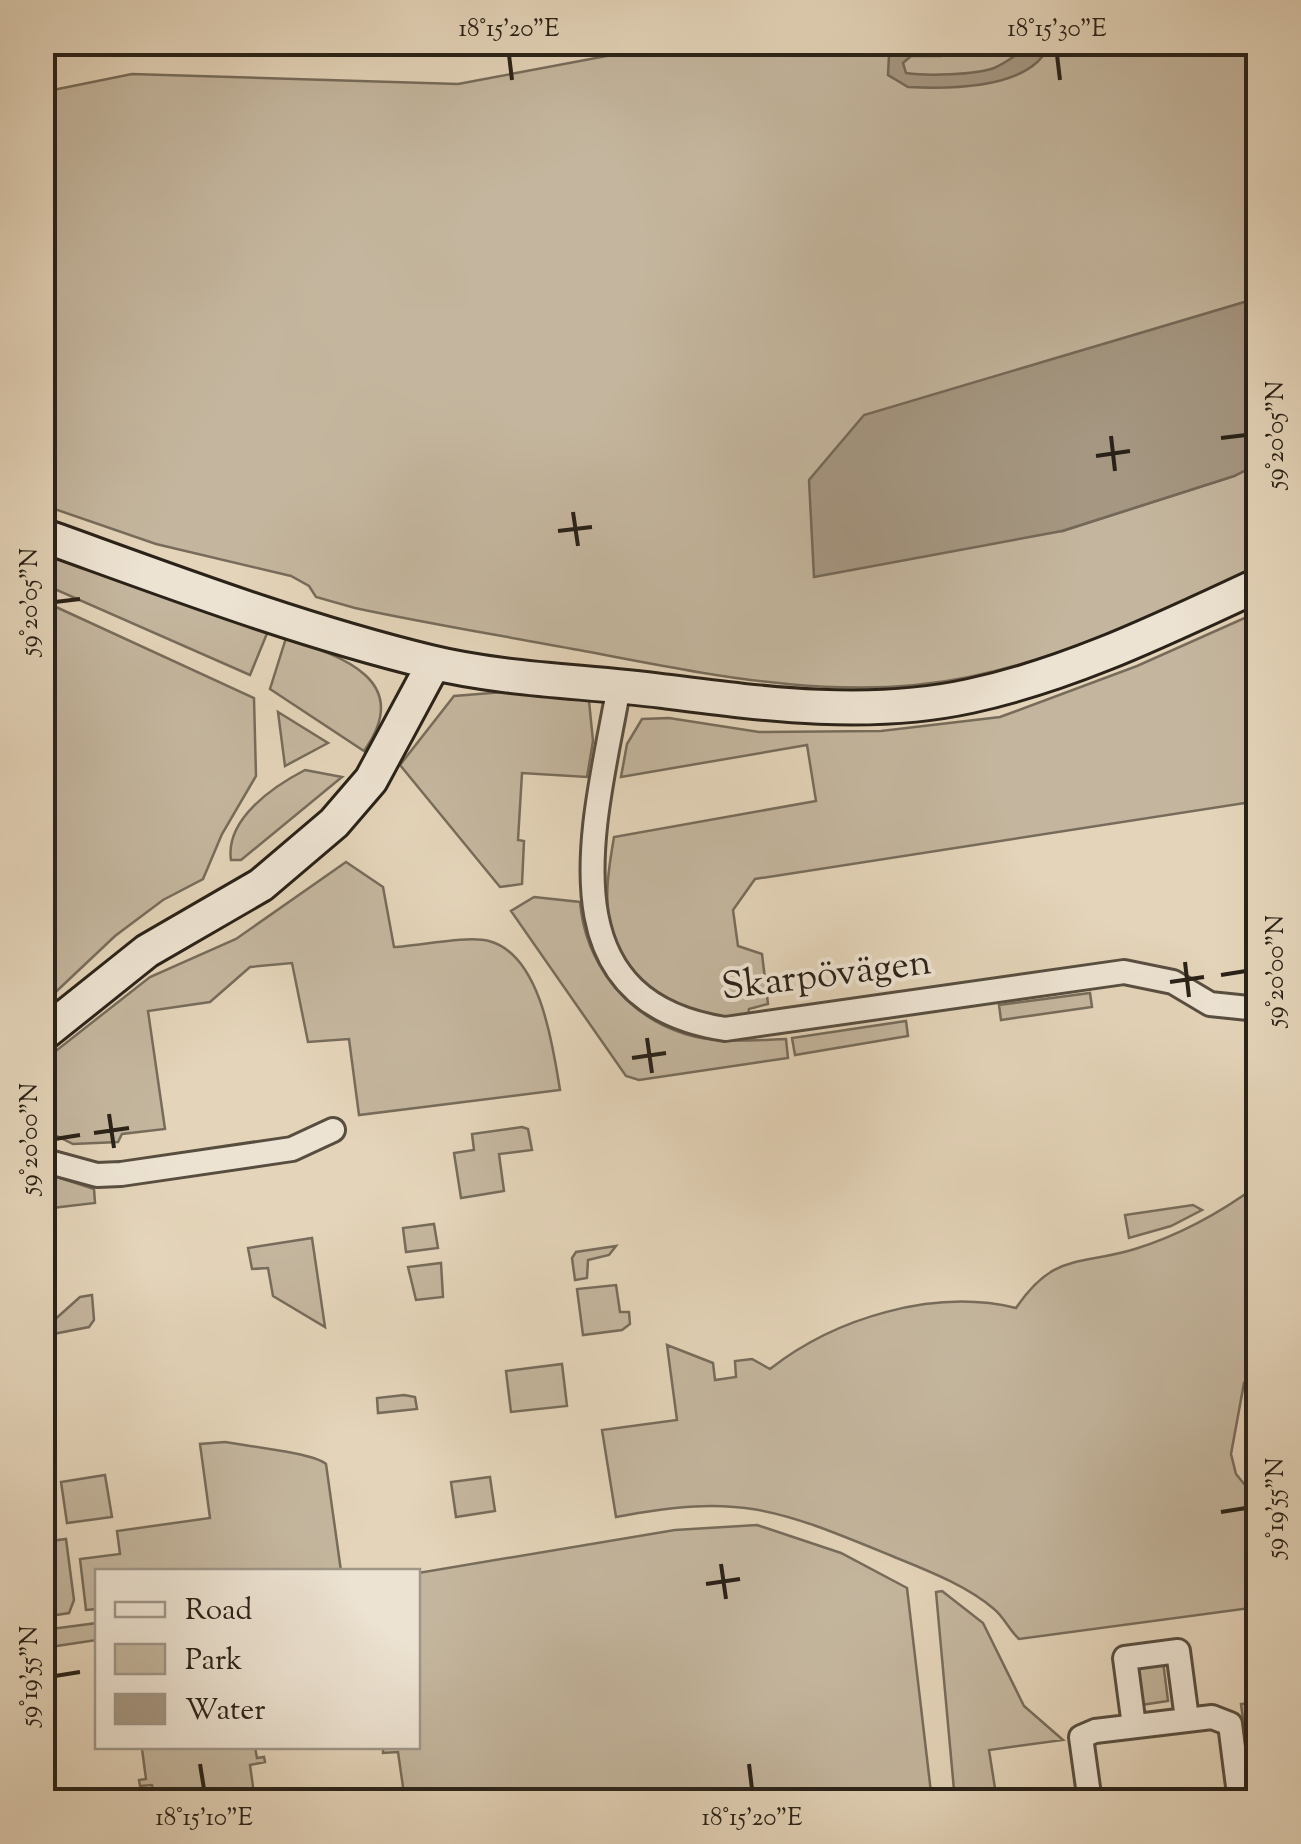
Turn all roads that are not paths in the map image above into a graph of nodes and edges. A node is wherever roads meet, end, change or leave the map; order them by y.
1 (42, 534) edge
2 (1258, 584) edge
3 (434, 663) junction
4 (619, 686) junction
5 (1258, 1009) edge
6 (42, 1035) edge
7 (333, 1130) dead end
8 (42, 1160) edge
9 (1187, 1720) junction
10 (1134, 1726) junction
11 (1246, 1789) edge
12 (1090, 1802) edge

1 - 3 street
2 - 4 street
3 - 4 street
3 - 6 street
4 - 5 street, Skarpövägen
7 - 8 street
9 - 10 street
9 - 10 street
9 - 11 street
10 - 12 street

